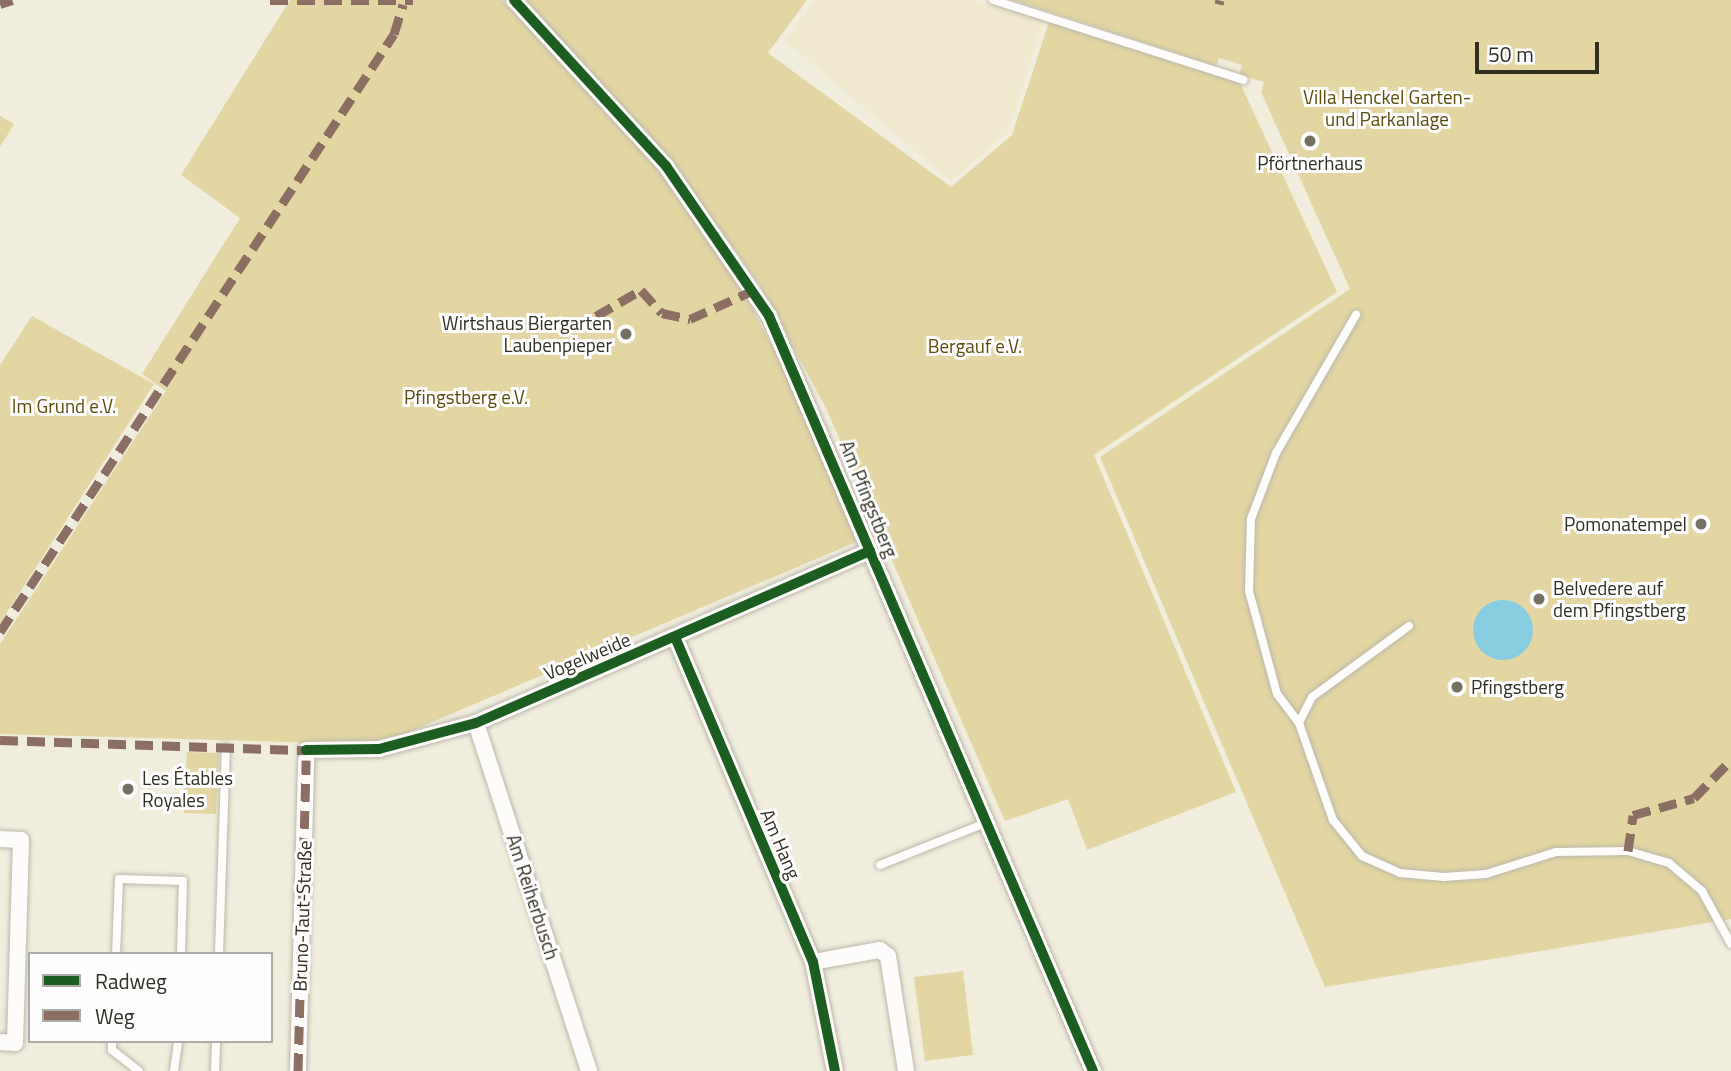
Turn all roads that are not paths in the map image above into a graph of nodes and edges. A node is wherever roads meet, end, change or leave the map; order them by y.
1 (514, 0) edge
2 (993, 0) edge
3 (1244, 80) dead end
4 (1356, 315) dead end
5 (870, 551) junction
6 (1409, 626) dead end
7 (675, 637) junction
8 (476, 723) junction
9 (1299, 723) junction
10 (226, 748) dead end
11 (306, 755) joint
12 (988, 822) junction
13 (0, 839) edge
14 (880, 865) dead end
15 (1731, 944) edge
16 (116, 952) edge
17 (181, 952) edge
18 (219, 952) edge
19 (814, 962) junction
20 (0, 1042) edge
21 (112, 1043) edge
22 (178, 1043) edge
23 (216, 1043) edge
24 (139, 1071) edge
25 (174, 1071) edge
26 (215, 1071) edge
27 (298, 1071) edge
28 (589, 1071) edge
29 (835, 1071) edge
30 (906, 1071) edge
31 (1093, 1071) edge

1 - 5 street, Am Pfingstberg
2 - 3 lane
4 - 9 lane
5 - 7 street, Vogelweide
5 - 12 street, Am Pfingstberg
6 - 9 lane
7 - 8 street, Vogelweide
7 - 19 street, Am Hang
8 - 11 street, Vogelweide
8 - 28 street, Am Reiherbusch
9 - 15 lane
10 - 18 lane
11 - 27 street, Bruno-Taut-Straße
12 - 14 lane
12 - 31 street, Am Pfingstberg
13 - 20 street
16 - 17 lane
19 - 29 street, Am Hang
19 - 30 street
21 - 24 lane
22 - 25 lane
23 - 26 lane

